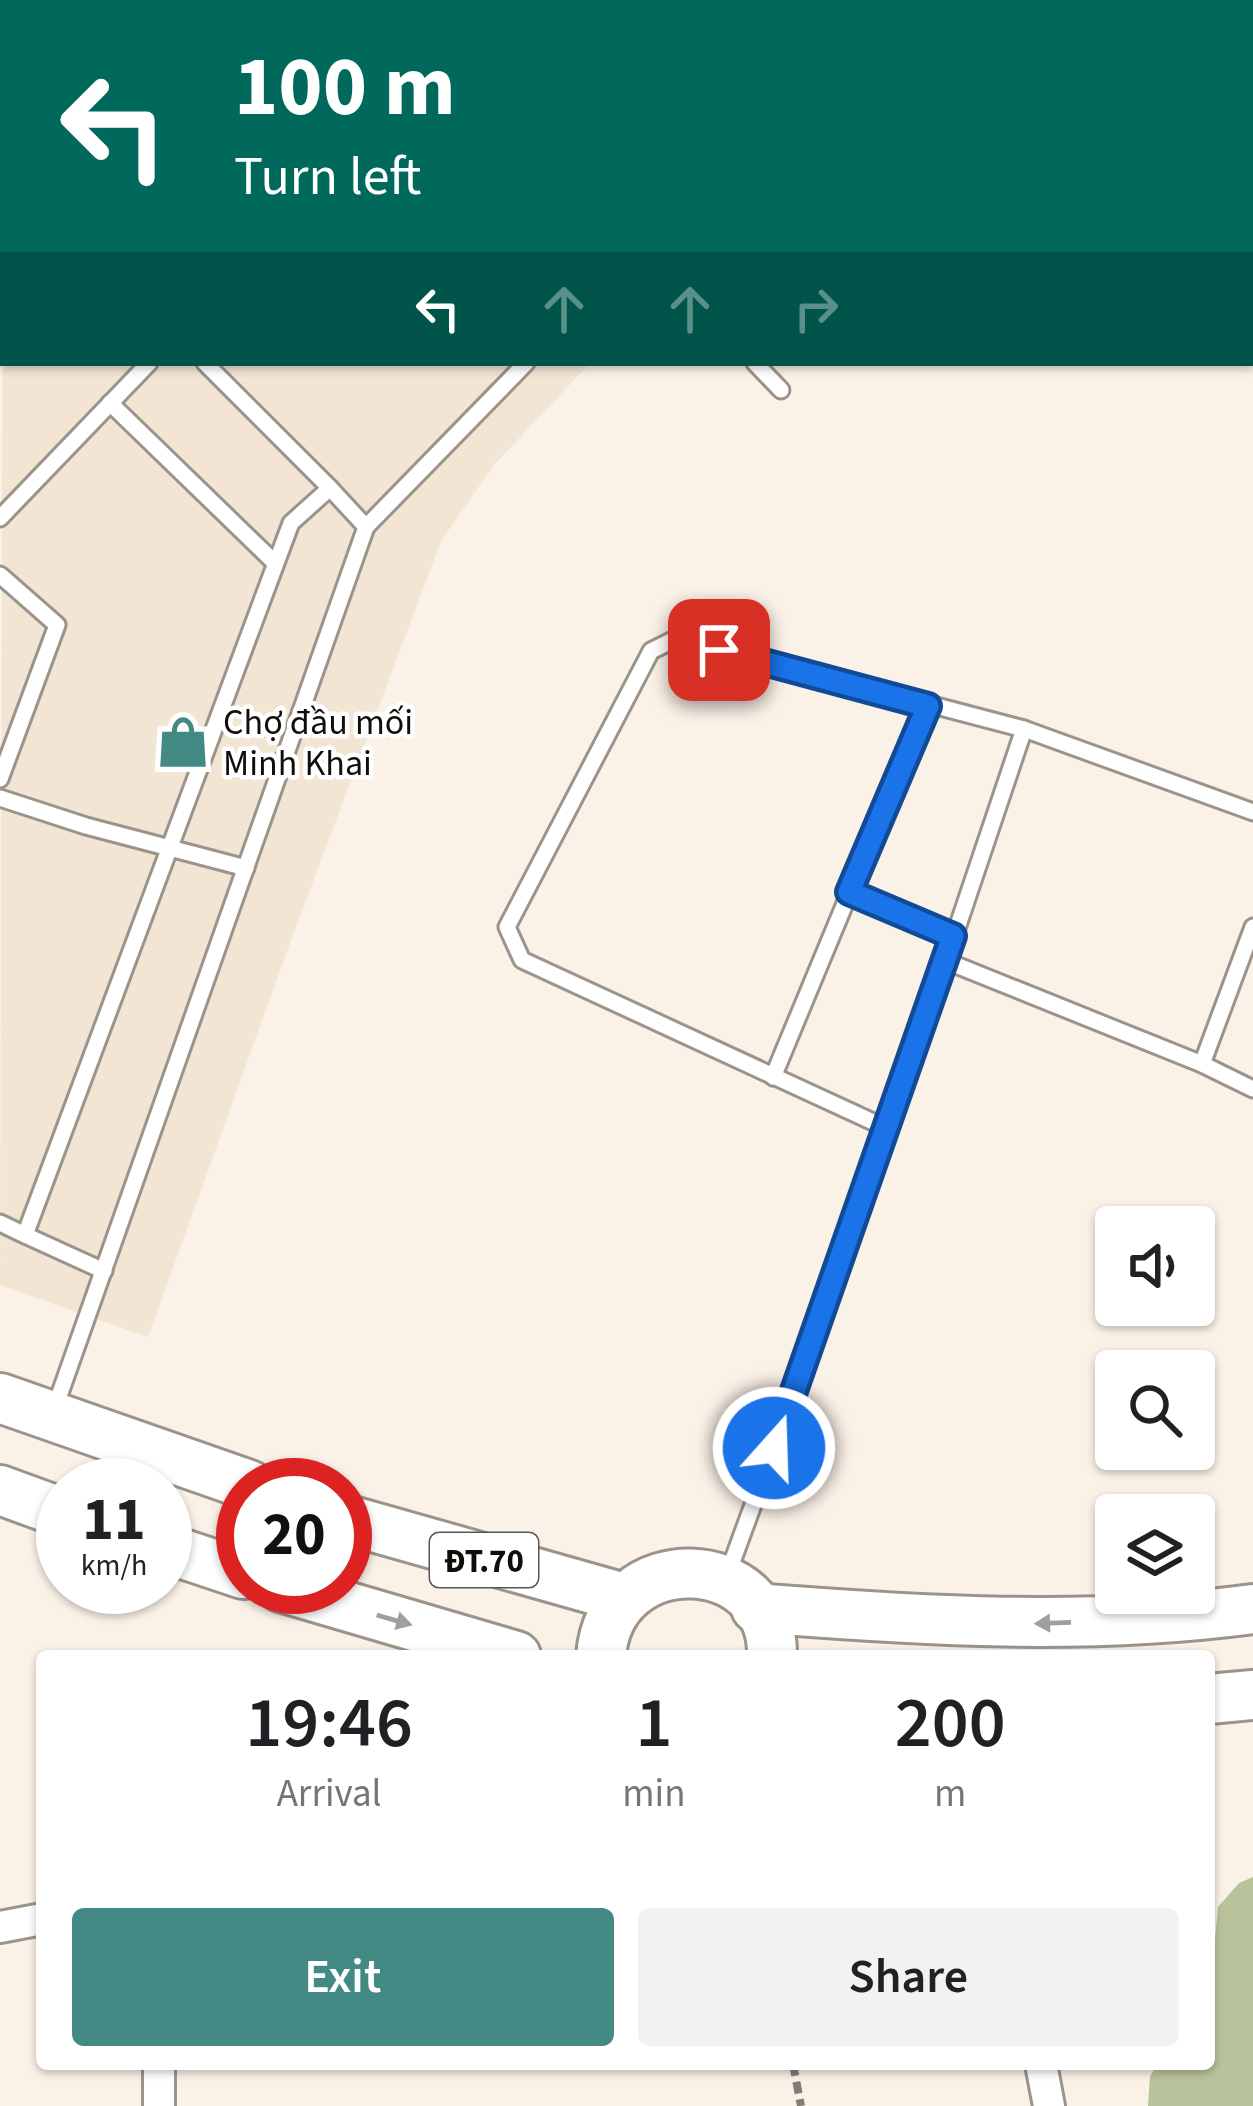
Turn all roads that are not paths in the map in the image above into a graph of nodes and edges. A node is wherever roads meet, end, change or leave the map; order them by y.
1 (146, 366) edge
2 (208, 366) edge
3 (523, 366) edge
4 (757, 366) edge
5 (781, 390) dead end
6 (110, 403) junction
7 (330, 488) junction
8 (0, 518) edge
9 (366, 527) junction
10 (275, 563) junction
11 (0, 575) edge
12 (928, 706) junction
13 (1024, 729) junction
14 (0, 778) edge
15 (0, 798) edge
16 (1253, 812) edge
17 (170, 849) junction
18 (246, 868) junction
19 (849, 892) junction
20 (1253, 927) edge
21 (953, 936) junction
22 (946, 961) junction
23 (1202, 1064) junction
24 (773, 1077) junction
25 (1253, 1089) edge
26 (884, 1127) junction
27 (0, 1223) edge
28 (25, 1235) junction
29 (104, 1271) junction
30 (0, 1398) edge
31 (52, 1416) junction
32 (216, 1473) edge
33 (0, 1490) edge
34 (36, 1503) edge
35 (372, 1527) edge
36 (741, 1594) junction
37 (624, 1598) junction
38 (1253, 1610) edge
39 (372, 1614) edge
40 (496, 1650) edge
41 (602, 1650) edge
42 (771, 1650) edge
43 (1253, 1695) edge
44 (1215, 1698) edge
45 (36, 1919) edge
46 (0, 1927) edge
47 (159, 2070) edge
48 (1042, 2070) edge
49 (159, 2106) edge
50 (1049, 2106) edge

1 - 6 lane
2 - 7 lane
3 - 9 lane
4 - 5 lane
6 - 8 lane
6 - 10 lane
7 - 9 lane
7 - 10 lane
9 - 18 lane
10 - 17 lane
11 - 14 lane
12 - 13 lane
12 - 19 lane
12 - 24 lane
13 - 16 lane
13 - 21 lane
15 - 17 lane
17 - 18 lane
17 - 28 lane
18 - 29 lane
19 - 21 lane
19 - 24 lane
20 - 23 lane
21 - 22 lane
22 - 23 lane
22 - 26 lane
23 - 25 lane
24 - 26 lane
26 - 36 lane
27 - 28 lane
28 - 29 lane
29 - 31 lane
30 - 31 main road
31 - 32 main road
33 - 34 main road
35 - 37 main road, ĐT.70
36 - 37 main road
38 -> 36 main road
36 - 42 main road
37 - 41 main road
39 -> 40 main road, ĐT.70
43 - 44 main road
45 - 46 street
47 - 49 street
48 - 50 street

